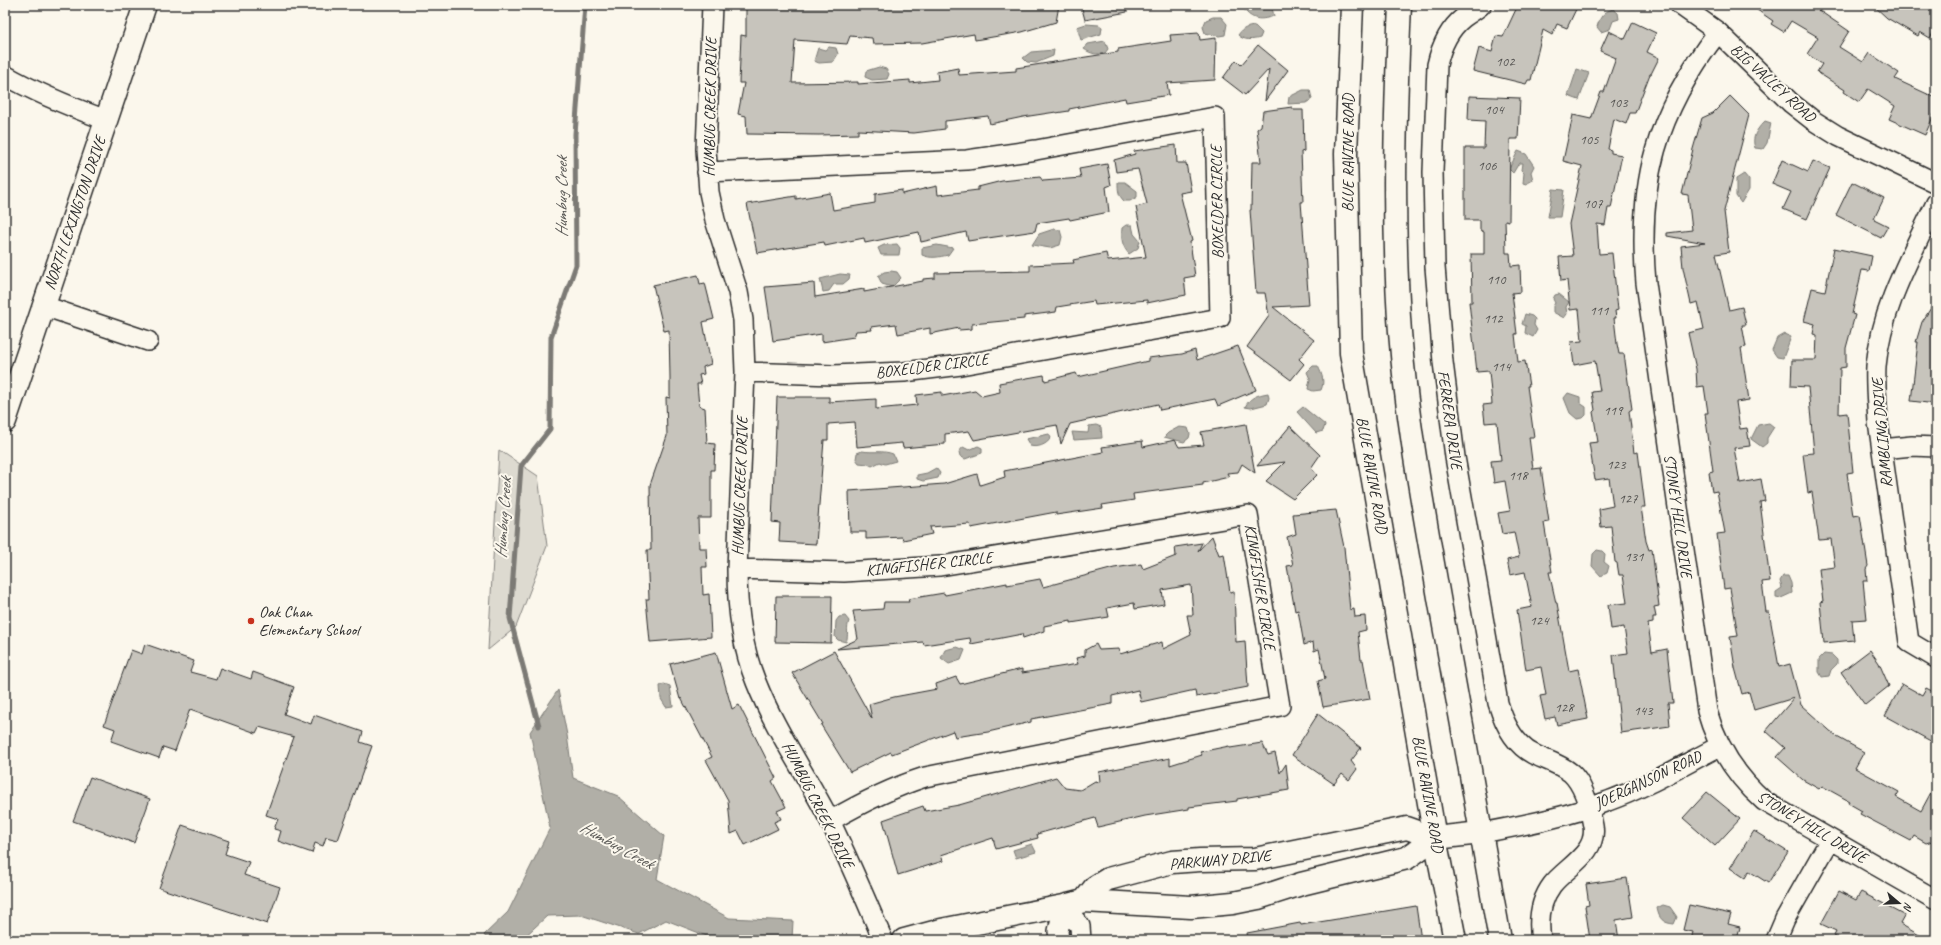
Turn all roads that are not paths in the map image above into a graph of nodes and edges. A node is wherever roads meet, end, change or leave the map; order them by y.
1 (145, 5) edge
2 (712, 5) edge
3 (1352, 5) edge
4 (1400, 5) edge
5 (1481, 5) edge
6 (1680, 5) edge
7 (1718, 32) junction
8 (5, 75) edge
9 (106, 120) junction
10 (707, 172) junction
11 (1936, 184) edge
12 (1936, 203) edge
13 (44, 306) junction
14 (148, 341) dead end
15 (744, 372) junction
16 (5, 421) edge
17 (1936, 447) edge
18 (1882, 449) junction
19 (737, 568) junction
20 (1936, 658) edge
21 (1720, 746) junction
22 (1588, 808) junction
23 (830, 821) junction
24 (1481, 832) junction
25 (1435, 838) junction
26 (1830, 840) junction
27 (1936, 900) edge
28 (1074, 904) junction
29 (883, 940) edge
30 (904, 940) edge
31 (1059, 940) edge
32 (1081, 940) edge
33 (1455, 940) edge
34 (1500, 940) edge
35 (1541, 940) edge
36 (1776, 940) edge

1 - 9 main road, NORTH LEXINGTON DRIVE
2 - 10 street, HUMBUG CREEK DRIVE
3 - 25 main road, BLUE RAVINE ROAD
4 - 24 main road
5 - 22 street, FERRERA DRIVE
6 - 7 street, BIG VALLEY ROAD
7 - 11 street, BIG VALLEY ROAD
7 - 21 street, STONEY HILL DRIVE
8 - 9 street
9 - 13 main road, NORTH LEXINGTON DRIVE
10 - 15 street, HUMBUG CREEK DRIVE
10 - 15 street, BOXELDER CIRCLE
12 - 18 street, RAMBLING DRIVE
13 - 14 street
13 - 16 main road, NORTH LEXINGTON DRIVE
15 - 19 street, HUMBUG CREEK DRIVE
17 - 18 street
18 - 20 street, RAMBLING DRIVE
19 - 23 street, HUMBUG CREEK DRIVE
19 - 23 street, KINGFISHER CIRCLE
21 - 22 street, JOERGANSON ROAD
21 - 26 street, STONEY HILL DRIVE
22 - 24 street, JOERGANSON ROAD
22 - 35 street, FERRERA DRIVE
23 - 29 street, HUMBUG CREEK DRIVE
24 - 25 main road, PARKWAY DRIVE
24 - 34 main road
25 - 28 main road, PARKWAY DRIVE
25 - 28 main road, PARKWAY DRIVE
25 - 33 main road, BLUE RAVINE ROAD
26 - 27 street, STONEY HILL DRIVE
26 - 36 street
28 - 30 main road, PARKWAY DRIVE
28 - 31 street
28 - 32 street

